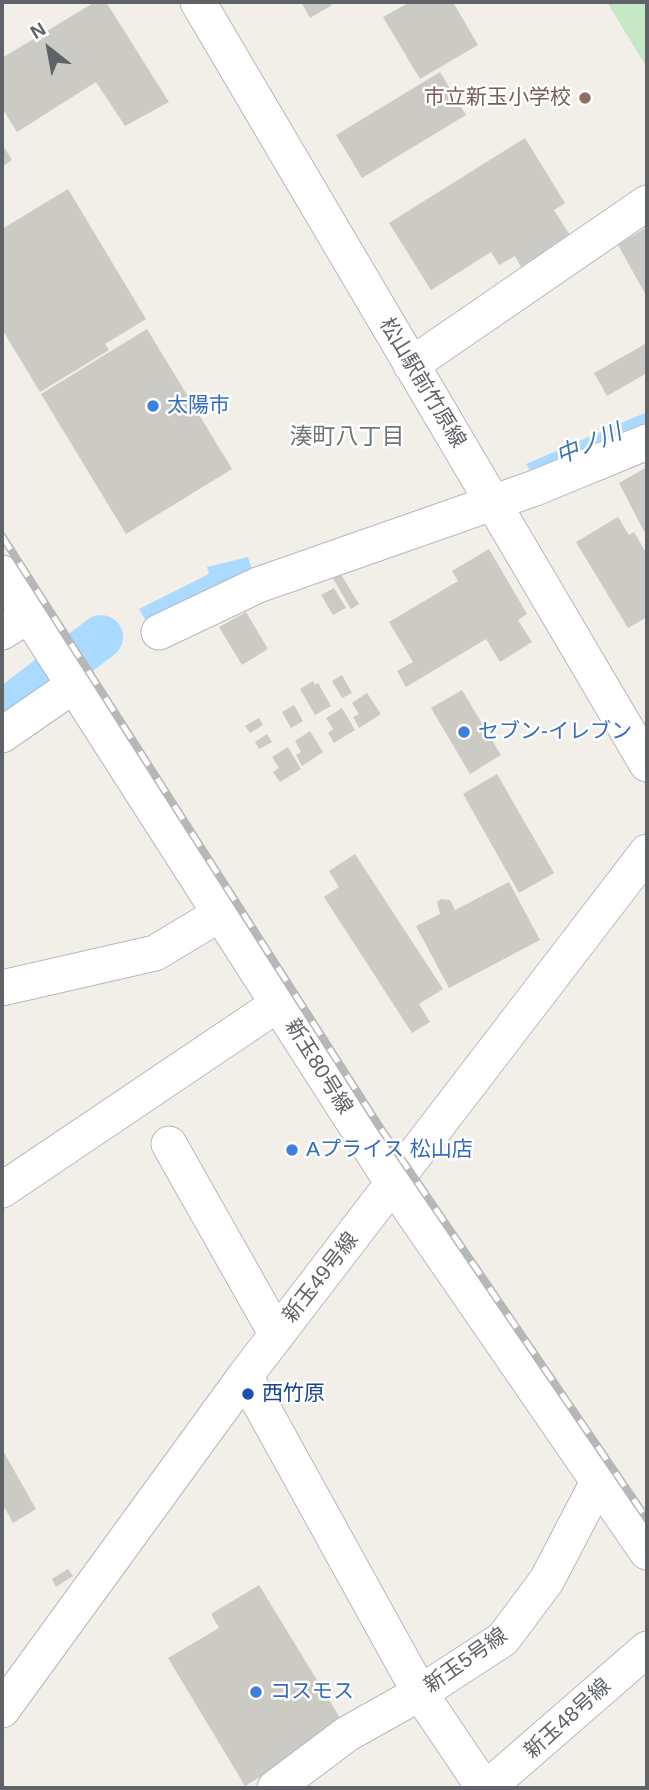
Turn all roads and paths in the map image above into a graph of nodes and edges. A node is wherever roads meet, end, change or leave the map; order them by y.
1 (198, 2) edge
2 (221, 2) edge
3 (647, 203) edge
4 (419, 360) junction
5 (647, 442) edge
6 (503, 499) junction
7 (2, 573) edge
8 (15, 624) edge
9 (159, 632) dead end
10 (66, 672) junction
11 (647, 724) edge
12 (2, 735) edge
13 (647, 764) edge
14 (647, 852) edge
15 (220, 914) junction
16 (2, 988) edge
17 (278, 1004) junction
18 (169, 1144) dead end
19 (394, 1185) junction
20 (2, 1190) edge
21 (277, 1335) junction
22 (245, 1376) junction
23 (599, 1480) junction
24 (647, 1552) edge
25 (647, 1650) edge
26 (420, 1693) junction
27 (2, 1710) edge
28 (275, 1788) edge
29 (486, 1788) edge

1 - 4 street, 松山駅前竹原線
2 - 4 street, 松山駅前竹原線
3 - 4 street
4 - 6 street, 松山駅前竹原線
5 - 6 street
6 - 9 street
6 - 11 street, 松山駅前竹原線
6 - 13 street, 松山駅前竹原線
7 - 8 street, 新玉80号線
8 - 10 street, 新玉80号線
10 - 12 street
10 - 15 street, 新玉80号線
14 - 19 street, 新玉49号線
15 - 16 street
15 - 17 street, 新玉80号線
17 - 19 street, 新玉80号線
17 - 20 street
18 - 21 street
19 - 21 street, 新玉49号線
19 - 23 street, 新玉80号線
21 - 22 street, 新玉49号線
22 - 26 street
22 - 27 street, 新玉49号線
23 - 24 street, 新玉80号線
23 - 26 street, 新玉5号線
25 - 29 street, 新玉48号線
26 - 28 street, 新玉5号線
26 - 29 street

